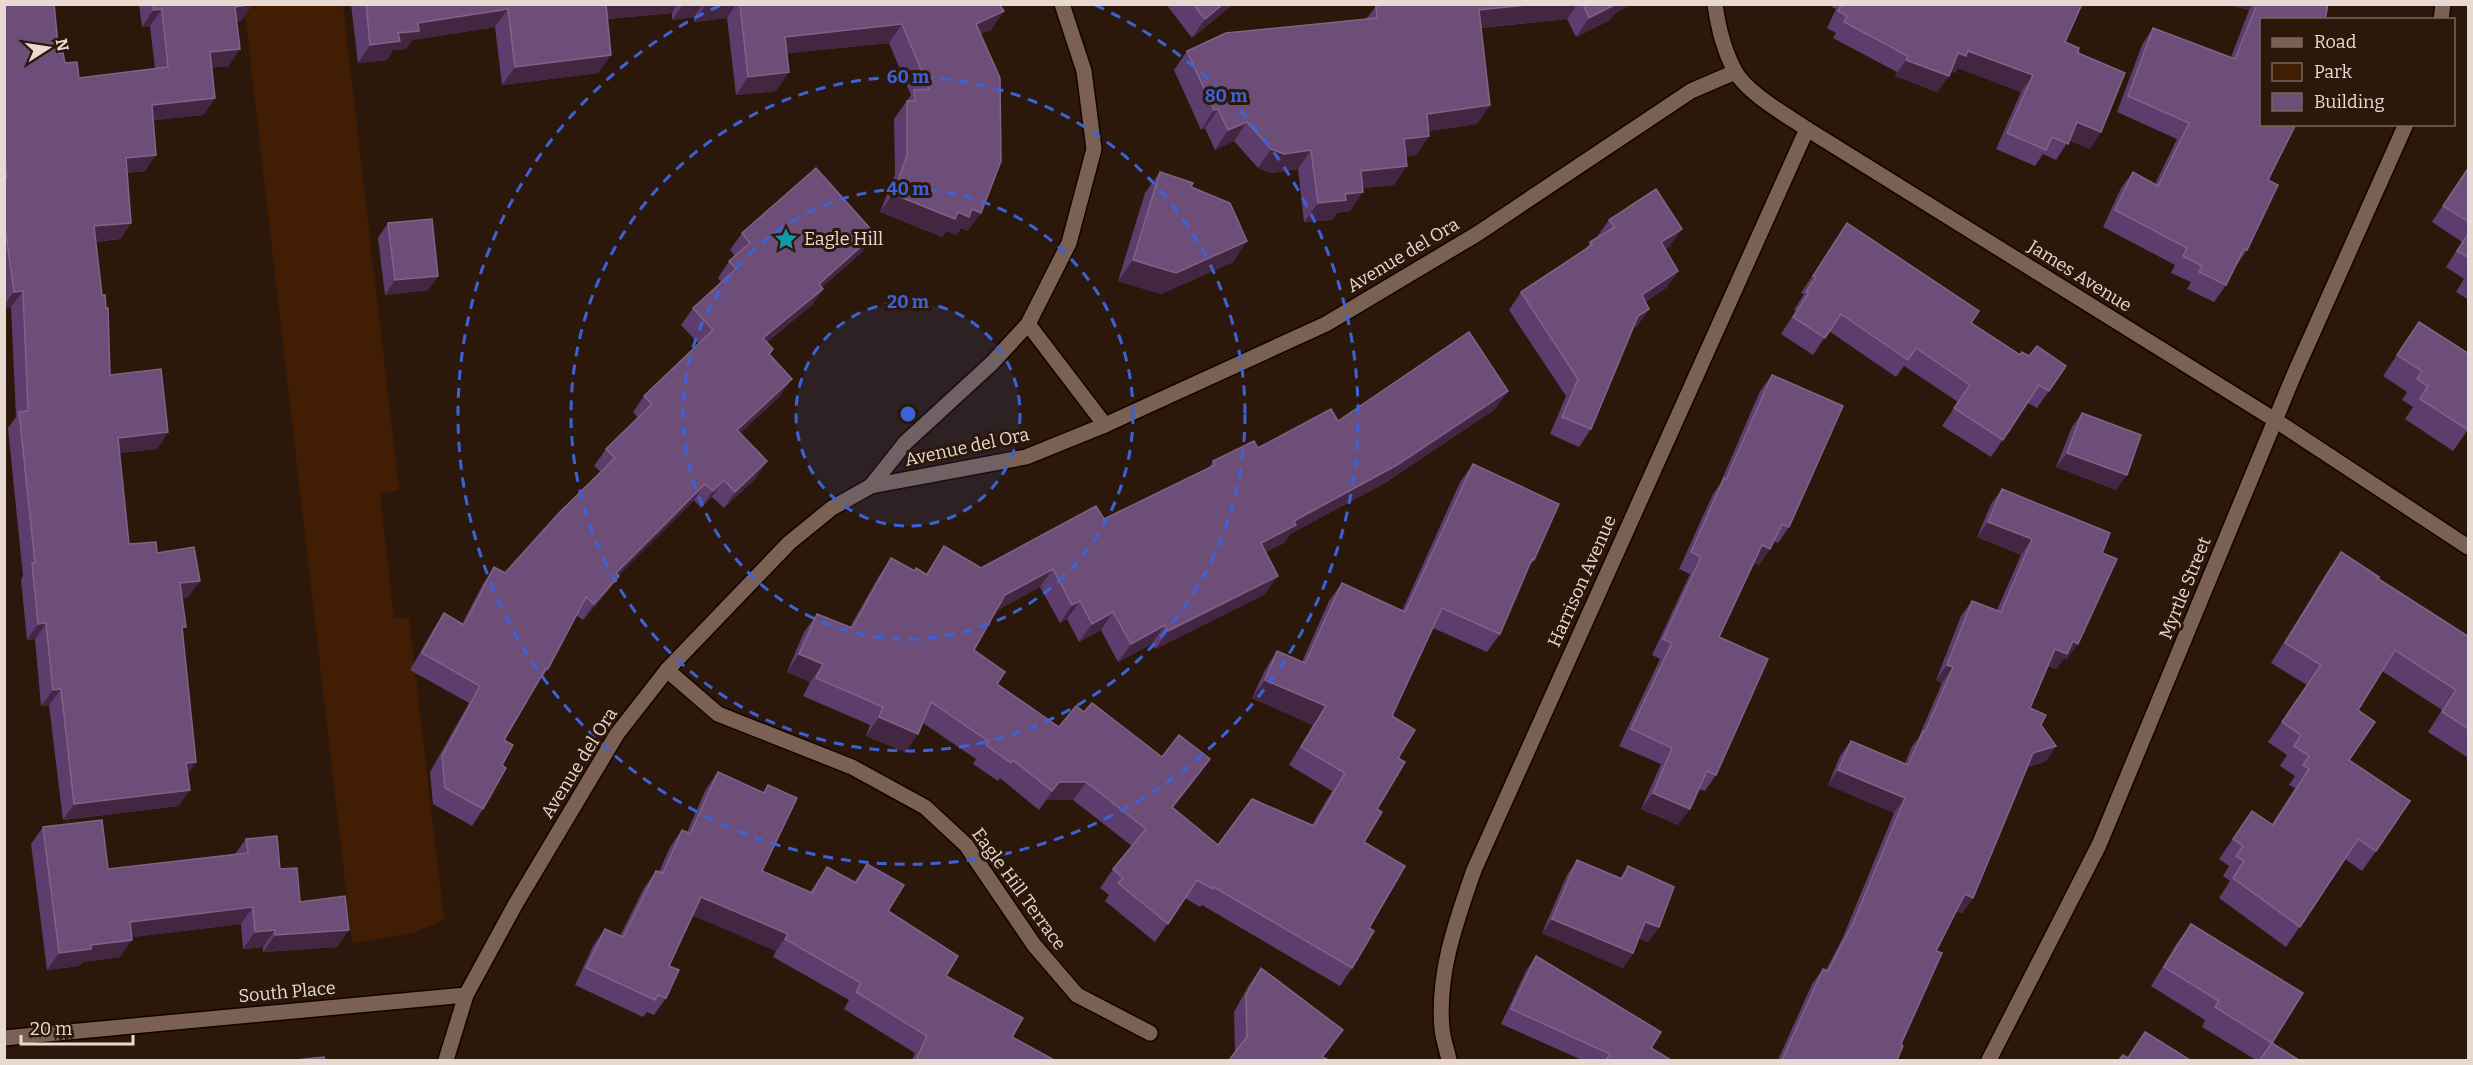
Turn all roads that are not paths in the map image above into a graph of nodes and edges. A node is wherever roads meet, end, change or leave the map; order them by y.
1 (1062, 4) edge
2 (1715, 4) edge
3 (1735, 72) junction
4 (2405, 126) edge
5 (1807, 129) junction
6 (1028, 324) junction
7 (2275, 420) junction
8 (1105, 425) junction
9 (871, 486) junction
10 (2469, 546) edge
11 (667, 670) junction
12 (466, 995) junction
13 (1150, 1033) dead end
14 (4, 1038) edge
15 (446, 1060) edge
16 (1449, 1060) edge
17 (1989, 1060) edge

1 - 6 street
2 - 3 street, James Avenue
3 - 5 street, James Avenue
3 - 8 street, Avenue del Ora
4 - 7 street, Myrtle Street
5 - 7 street, James Avenue
5 - 16 street, Harrison Avenue
6 - 8 street
6 - 9 street
7 - 10 street, James Avenue
7 - 17 street, Myrtle Street
8 - 9 street, Avenue del Ora
9 - 11 street, Avenue del Ora
11 - 12 street, Avenue del Ora
11 - 13 street, Eagle Hill Terrace
12 - 14 street, South Place
12 - 15 street, Avenue del Ora

